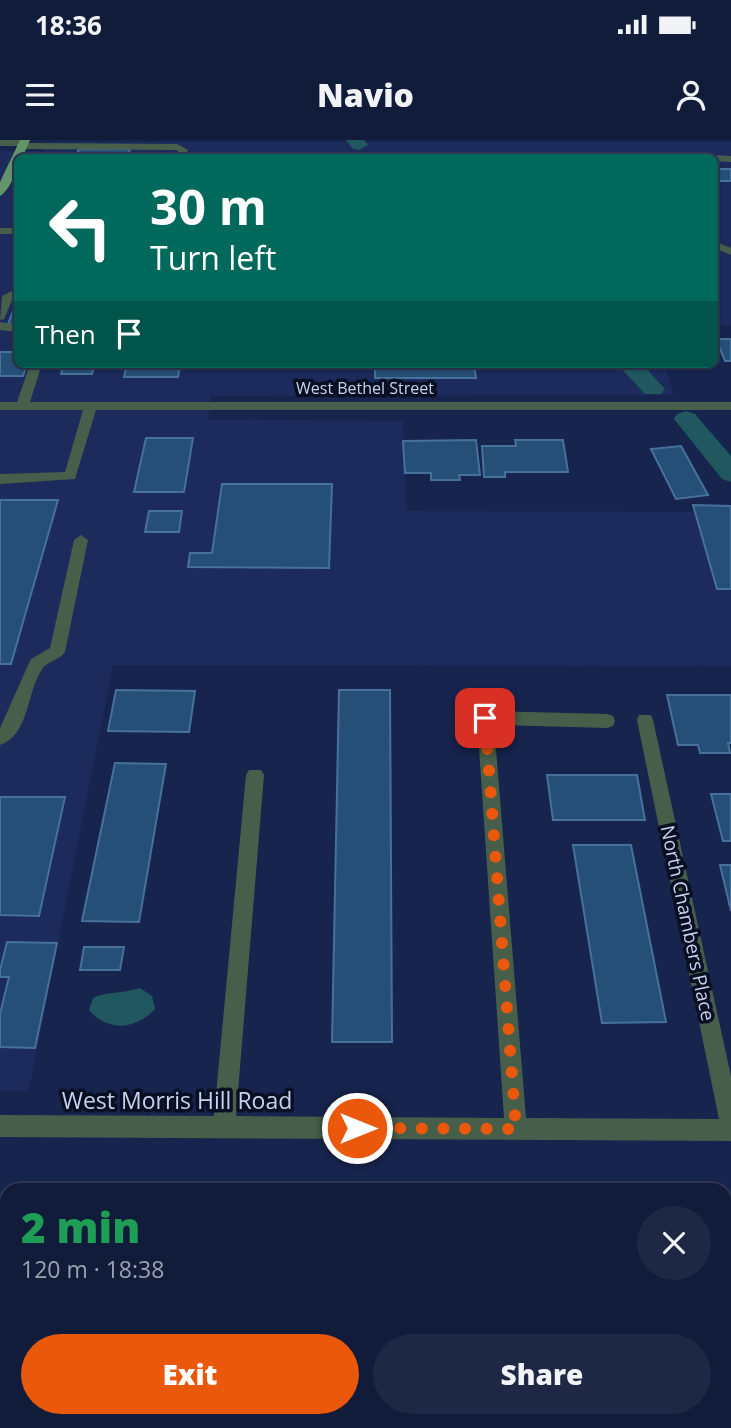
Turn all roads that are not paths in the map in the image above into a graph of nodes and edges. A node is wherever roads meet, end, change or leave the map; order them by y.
1 (23, 143) edge
2 (0, 144) edge
3 (74, 146) junction
4 (71, 154) edge
5 (182, 154) edge
6 (14, 162) edge
7 (5, 182) junction
8 (14, 182) edge
9 (0, 193) edge
10 (14, 293) edge
11 (1, 312) edge
12 (35, 368) edge
13 (0, 406) edge
14 (22, 406) junction
15 (91, 406) junction
16 (731, 406) edge
17 (0, 479) edge
18 (81, 540) dead end
19 (645, 720) dead end
20 (607, 721) dead end
21 (0, 738) edge
22 (255, 775) dead end
23 (0, 1126) edge
24 (224, 1127) junction
25 (731, 1128) edge
26 (516, 1129) junction

1 - 2 street
1 - 3 street
3 - 4 street
3 - 5 street
6 - 7 main road
7 - 8 street
7 - 9 main road
10 - 11 street
12 - 14 street
13 - 14 street, West Bethel Street
14 - 15 street, West Bethel Street
15 - 16 street, West Bethel Street
15 - 17 street
18 - 21 street
19 - 25 street, North Chambers Place
20 - 26 street
22 - 24 street
23 - 24 street, West Morris Hill Road
24 - 26 street, West Morris Hill Road
25 - 26 street, West Morris Hill Road

